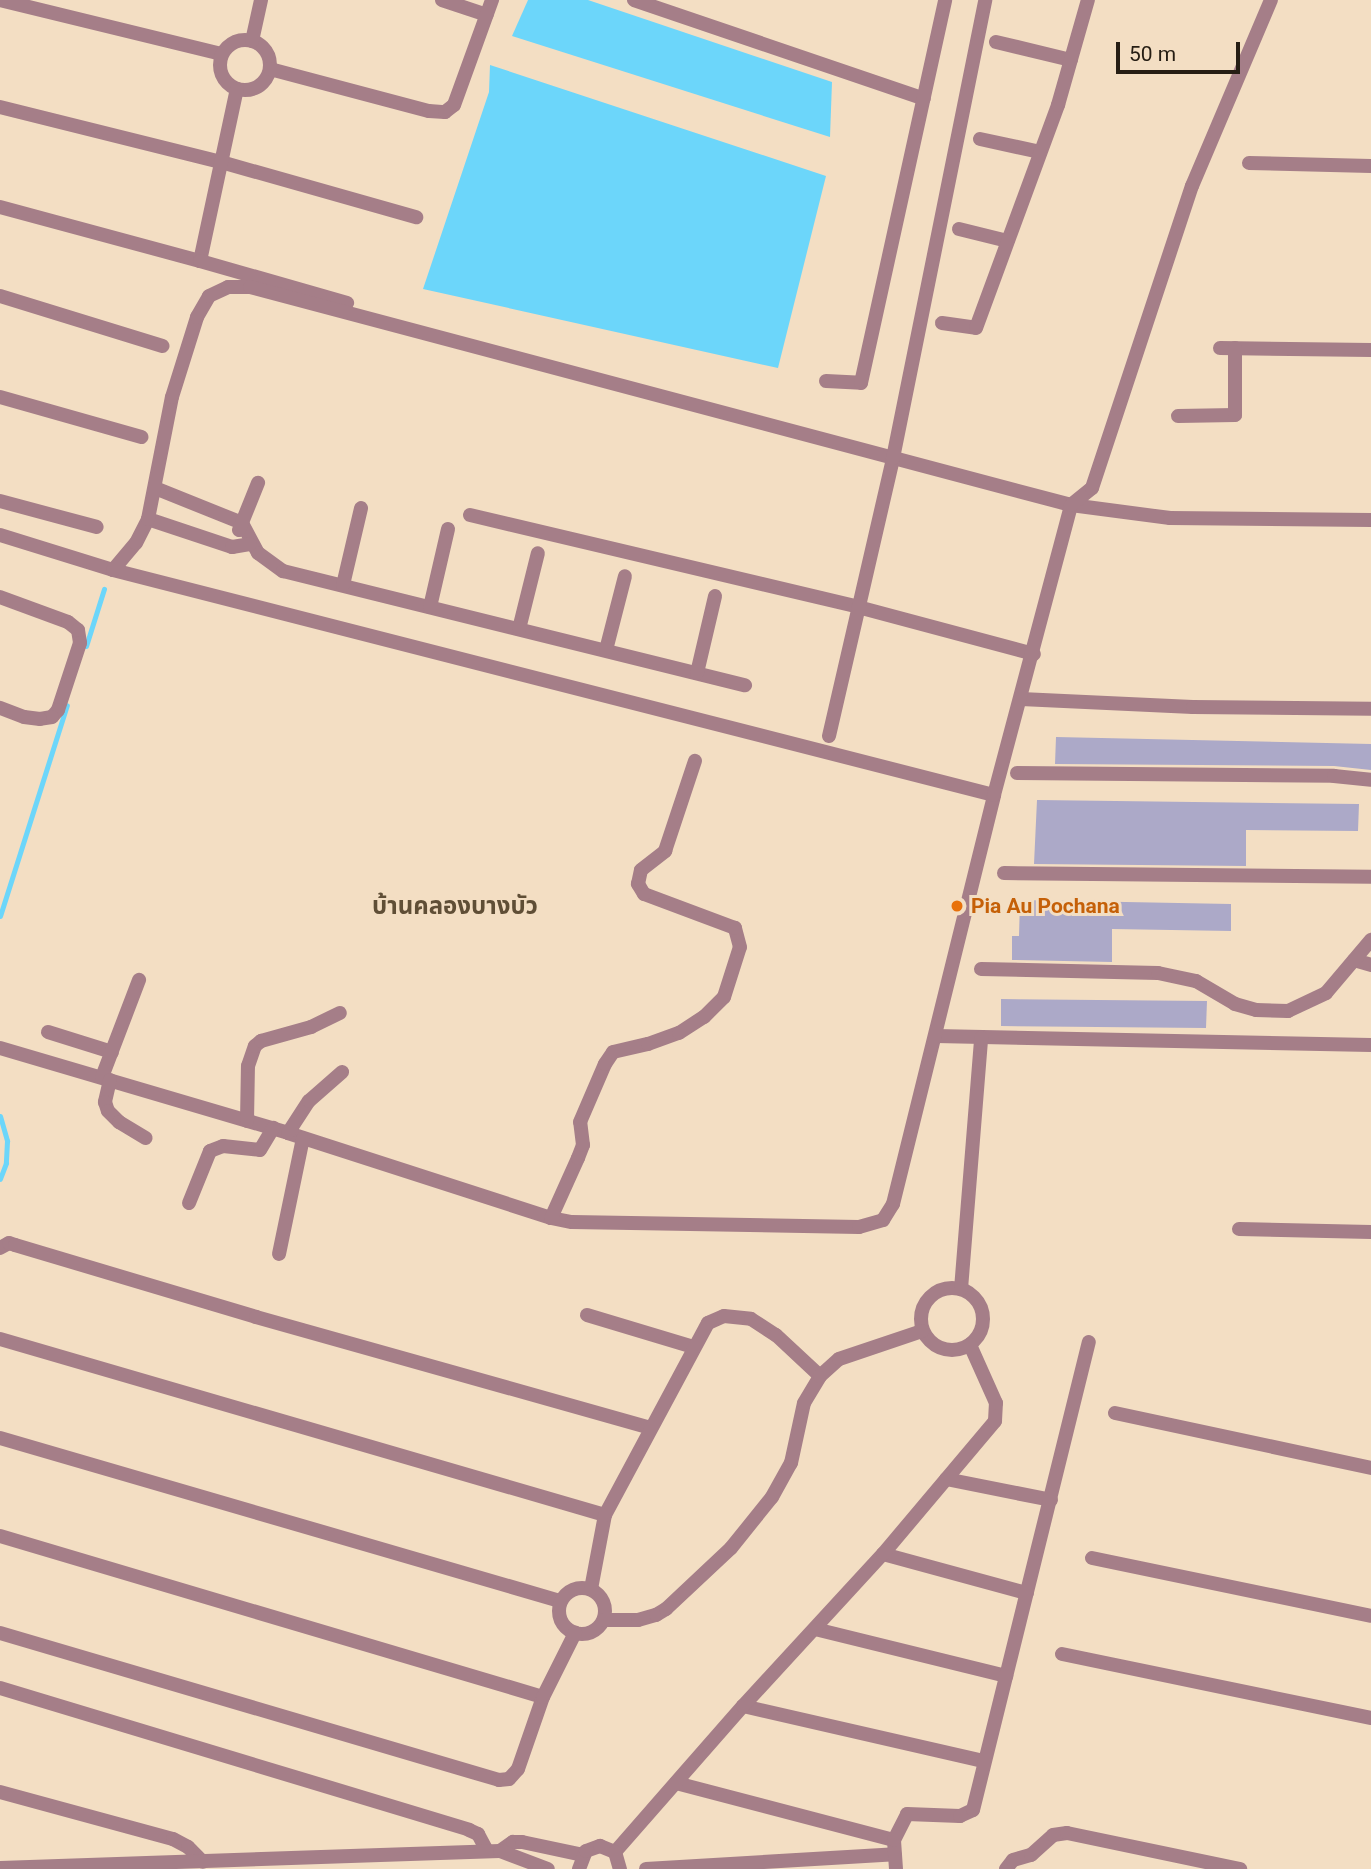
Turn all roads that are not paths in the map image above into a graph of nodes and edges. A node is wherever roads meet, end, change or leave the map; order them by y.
1 (0, 0) edge
2 (261, 0) edge
3 (442, 0) edge
4 (492, 0) edge
5 (634, 0) edge
6 (945, 0) edge
7 (985, 0) edge
8 (1088, 0) edge
9 (1270, 0) edge
10 (486, 15) junction
11 (251, 41) junction
12 (996, 42) dead end
13 (222, 54) junction
14 (1071, 60) junction
15 (270, 69) junction
16 (237, 89) junction
17 (924, 99) junction
18 (0, 107) edge
19 (980, 139) dead end
20 (1041, 152) junction
21 (221, 162) junction
22 (1249, 163) dead end
23 (1371, 166) edge
24 (0, 207) edge
25 (416, 217) dead end
26 (959, 229) dead end
27 (1008, 241) junction
28 (200, 261) junction
29 (0, 296) edge
30 (382, 313) dead end
31 (942, 323) dead end
32 (163, 346) dead end
33 (1371, 350) edge
34 (826, 381) dead end
35 (0, 397) edge
36 (1178, 416) dead end
37 (141, 437) dead end
38 (893, 458) junction
39 (258, 483) dead end
40 (155, 488) junction
41 (0, 501) edge
42 (1071, 505) junction
43 (361, 508) dead end
44 (470, 515) dead end
45 (148, 519) junction
46 (1371, 520) edge
47 (242, 523) junction
48 (97, 527) dead end
49 (448, 528) dead end
50 (0, 535) edge
51 (250, 544) junction
52 (232, 547) junction
53 (538, 553) dead end
54 (113, 570) junction
55 (625, 576) dead end
56 (343, 585) junction
57 (715, 596) dead end
58 (0, 597) edge
59 (430, 607) junction
60 (858, 607) junction
61 (519, 629) junction
62 (606, 650) junction
63 (1034, 654) junction
64 (698, 673) junction
65 (745, 685) dead end
66 (1021, 699) junction
67 (0, 708) edge
68 (1371, 709) edge
69 (829, 736) dead end
70 (695, 761) dead end
71 (1017, 773) dead end
72 (1371, 780) edge
73 (994, 795) junction
74 (1004, 873) dead end
75 (1371, 877) edge
76 (1371, 940) edge
77 (1354, 960) junction
78 (1371, 965) edge
79 (981, 970) dead end
80 (139, 980) dead end
81 (340, 1013) dead end
82 (48, 1032) dead end
83 (936, 1037) junction
84 (981, 1038) junction
85 (1371, 1045) edge
86 (0, 1048) edge
87 (112, 1052) junction
88 (342, 1072) dead end
89 (106, 1078) junction
90 (247, 1121) junction
91 (280, 1131) junction
92 (146, 1138) dead end
93 (303, 1138) junction
94 (189, 1203) dead end
95 (551, 1218) junction
96 (1239, 1229) dead end
97 (1371, 1232) edge
98 (0, 1248) edge
99 (279, 1254) dead end
100 (961, 1289) junction
101 (587, 1315) dead end
102 (922, 1331) junction
103 (0, 1339) edge
104 (1089, 1342) dead end
105 (970, 1345) junction
106 (694, 1347) junction
107 (820, 1376) junction
108 (1115, 1413) dead end
109 (651, 1428) junction
110 (0, 1438) edge
111 (1371, 1468) edge
112 (946, 1479) junction
113 (1051, 1500) junction
114 (605, 1515) junction
115 (0, 1536) edge
116 (883, 1554) junction
117 (1092, 1558) dead end
118 (590, 1589) junction
119 (1027, 1593) junction
120 (560, 1601) junction
121 (1371, 1616) edge
122 (604, 1620) junction
123 (815, 1629) junction
124 (0, 1633) edge
125 (575, 1633) junction
126 (1062, 1654) dead end
127 (1006, 1676) junction
128 (0, 1688) edge
129 (544, 1697) junction
130 (743, 1706) junction
131 (1371, 1718) edge
132 (984, 1761) junction
133 (676, 1783) junction
134 (0, 1792) edge
135 (493, 1851) junction
136 (615, 1852) junction
137 (895, 1854) edge
138 (203, 1862) junction
139 (581, 1862) edge
140 (1031, 1862) edge
141 (0, 1868) edge
142 (548, 1869) edge
143 (620, 1869) edge
144 (646, 1869) edge
145 (1006, 1869) edge
146 (1240, 1869) edge

1 - 13 street
2 - 11 street
3 - 10 street
4 - 10 street
5 - 17 street
6 - 17 street
7 - 38 street
8 - 14 street
9 - 42 street
10 - 15 street
11 - 13 street
11 - 15 street
12 - 14 street
13 - 16 street
14 - 20 street
15 - 16 street
16 - 21 street
17 - 34 street
18 - 21 street
19 - 20 street
20 - 27 street
21 - 25 street
21 - 28 street
22 - 23 street
24 - 28 street
26 - 27 street
27 - 31 street
28 - 30 street
29 - 32 street
33 - 36 street
35 - 37 street
38 - 40 street
38 - 42 street
38 - 60 street
39 - 47 street
40 - 45 street
40 - 47 street
41 - 48 street
42 - 46 street
42 - 63 street
43 - 56 street
44 - 60 street
45 - 52 street
45 - 54 street
47 - 51 street
47 - 52 street
49 - 59 street
50 - 54 street
51 - 52 street
51 - 56 street
53 - 61 street
54 - 73 street
55 - 62 street
56 - 59 street
57 - 64 street
58 - 67 street
59 - 61 street
60 - 63 street
60 - 69 street
61 - 62 street
62 - 64 street
63 - 66 street
64 - 65 street
66 - 68 street
66 - 73 street
70 - 95 street
71 - 72 street
73 - 83 street
74 - 75 street
76 - 77 street
77 - 78 street
77 - 79 street
80 - 87 street
81 - 90 street
82 - 87 street
83 - 84 street
83 - 95 street
84 - 85 street
84 - 100 street
86 - 89 street
87 - 89 street
88 - 91 street
89 - 90 street
89 - 92 street
90 - 91 street
91 - 93 street
91 - 94 street
93 - 95 street
93 - 99 street
96 - 97 street
98 - 109 street
100 - 102 street
100 - 105 street
101 - 106 street
102 - 105 street
102 - 107 street
103 - 114 street
104 - 113 street
105 - 112 street
106 - 107 street
106 - 109 street
107 - 122 street
108 - 111 street
109 - 114 street
110 - 120 street
112 - 113 street
112 - 116 street
113 - 119 street
114 - 118 street
115 - 129 street
116 - 119 street
116 - 123 street
117 - 121 street
118 - 120 street
118 - 122 street
119 - 127 street
120 - 125 street
122 - 125 street
123 - 127 street
123 - 130 street
124 - 129 street
125 - 129 street
126 - 131 street
127 - 132 street
128 - 135 street
130 - 132 street
130 - 133 street
132 - 137 street
133 - 136 street
133 - 137 street
134 - 138 street
135 - 138 street
135 - 139 street
135 - 142 street
136 - 139 street
136 - 143 street
137 - 144 street
138 - 141 street
140 - 145 street
140 - 146 street

